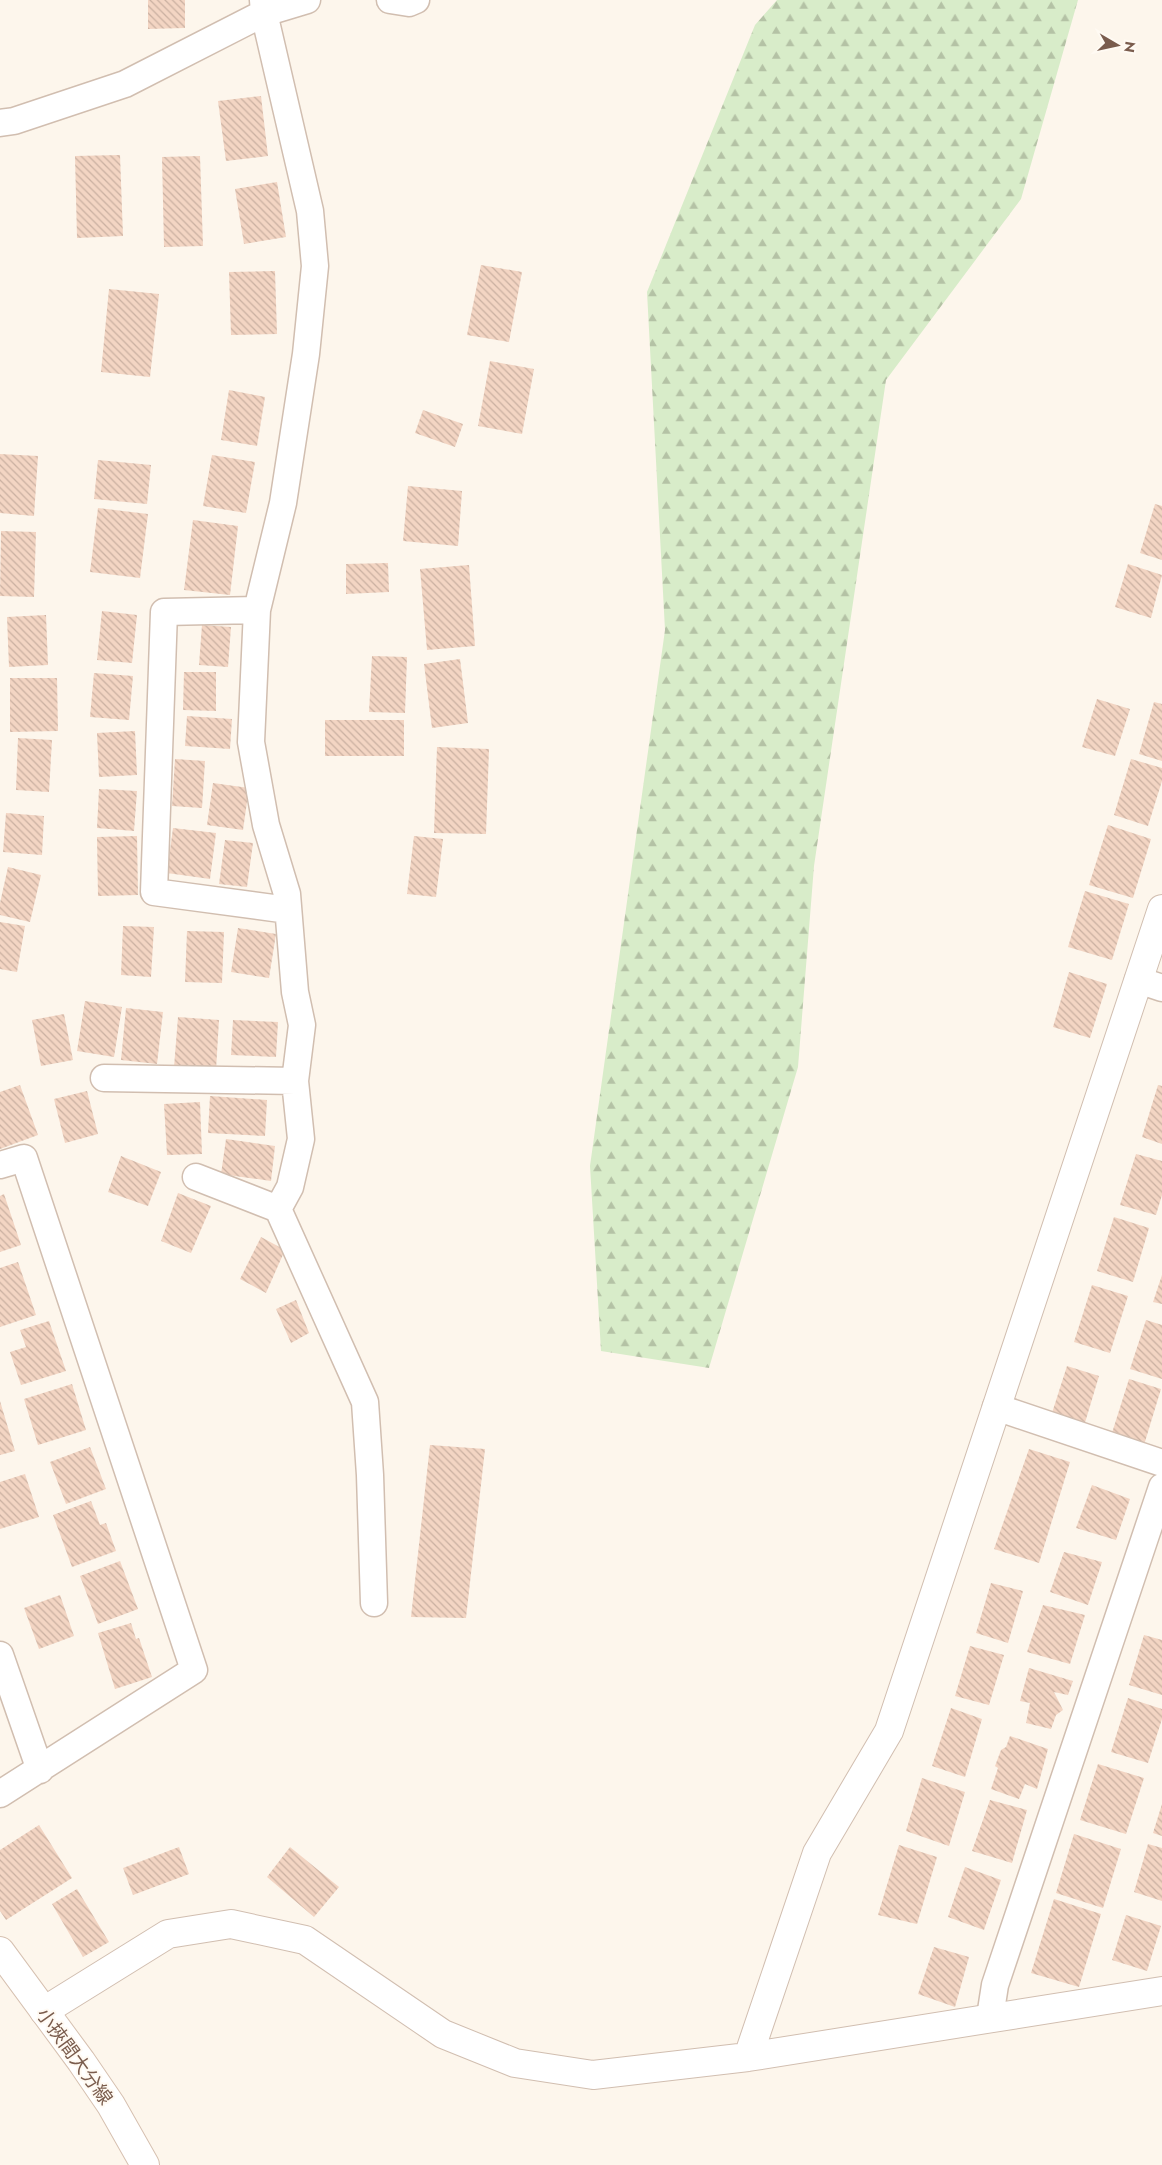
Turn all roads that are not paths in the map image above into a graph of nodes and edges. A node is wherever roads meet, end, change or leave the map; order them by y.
1 (307, 0) edge
2 (390, 0) edge
3 (416, 0) edge
4 (264, 6) edge
5 (0, 123) edge
6 (257, 610) junction
7 (1162, 909) edge
8 (288, 910) junction
9 (1150, 984) edge
10 (104, 1078) dead end
11 (295, 1081) junction
12 (0, 1166) edge
13 (196, 1177) dead end
14 (278, 1209) junction
15 (996, 1407) junction
16 (1162, 1463) edge
17 (1162, 1486) edge
18 (374, 1603) dead end
19 (0, 1655) edge
20 (40, 1770) junction
21 (0, 1794) edge
22 (0, 1950) edge
23 (1162, 1991) edge
24 (44, 2012) junction
25 (990, 2017) junction
26 (748, 2057) junction
27 (145, 2165) edge

1 - 4 street
2 - 3 street
4 - 5 street
4 - 6 street
6 - 8 street
6 - 8 street
7 - 9 street
8 - 11 street
9 - 15 street
10 - 11 street
11 - 14 street
12 - 20 street
13 - 14 street
14 - 18 street
15 - 16 street
15 - 26 street
17 - 25 street
19 - 20 street
20 - 21 street
22 - 24 street, 小挾間大分線
23 - 25 street
24 - 26 street
24 - 27 street, 小挾間大分線
25 - 26 street

